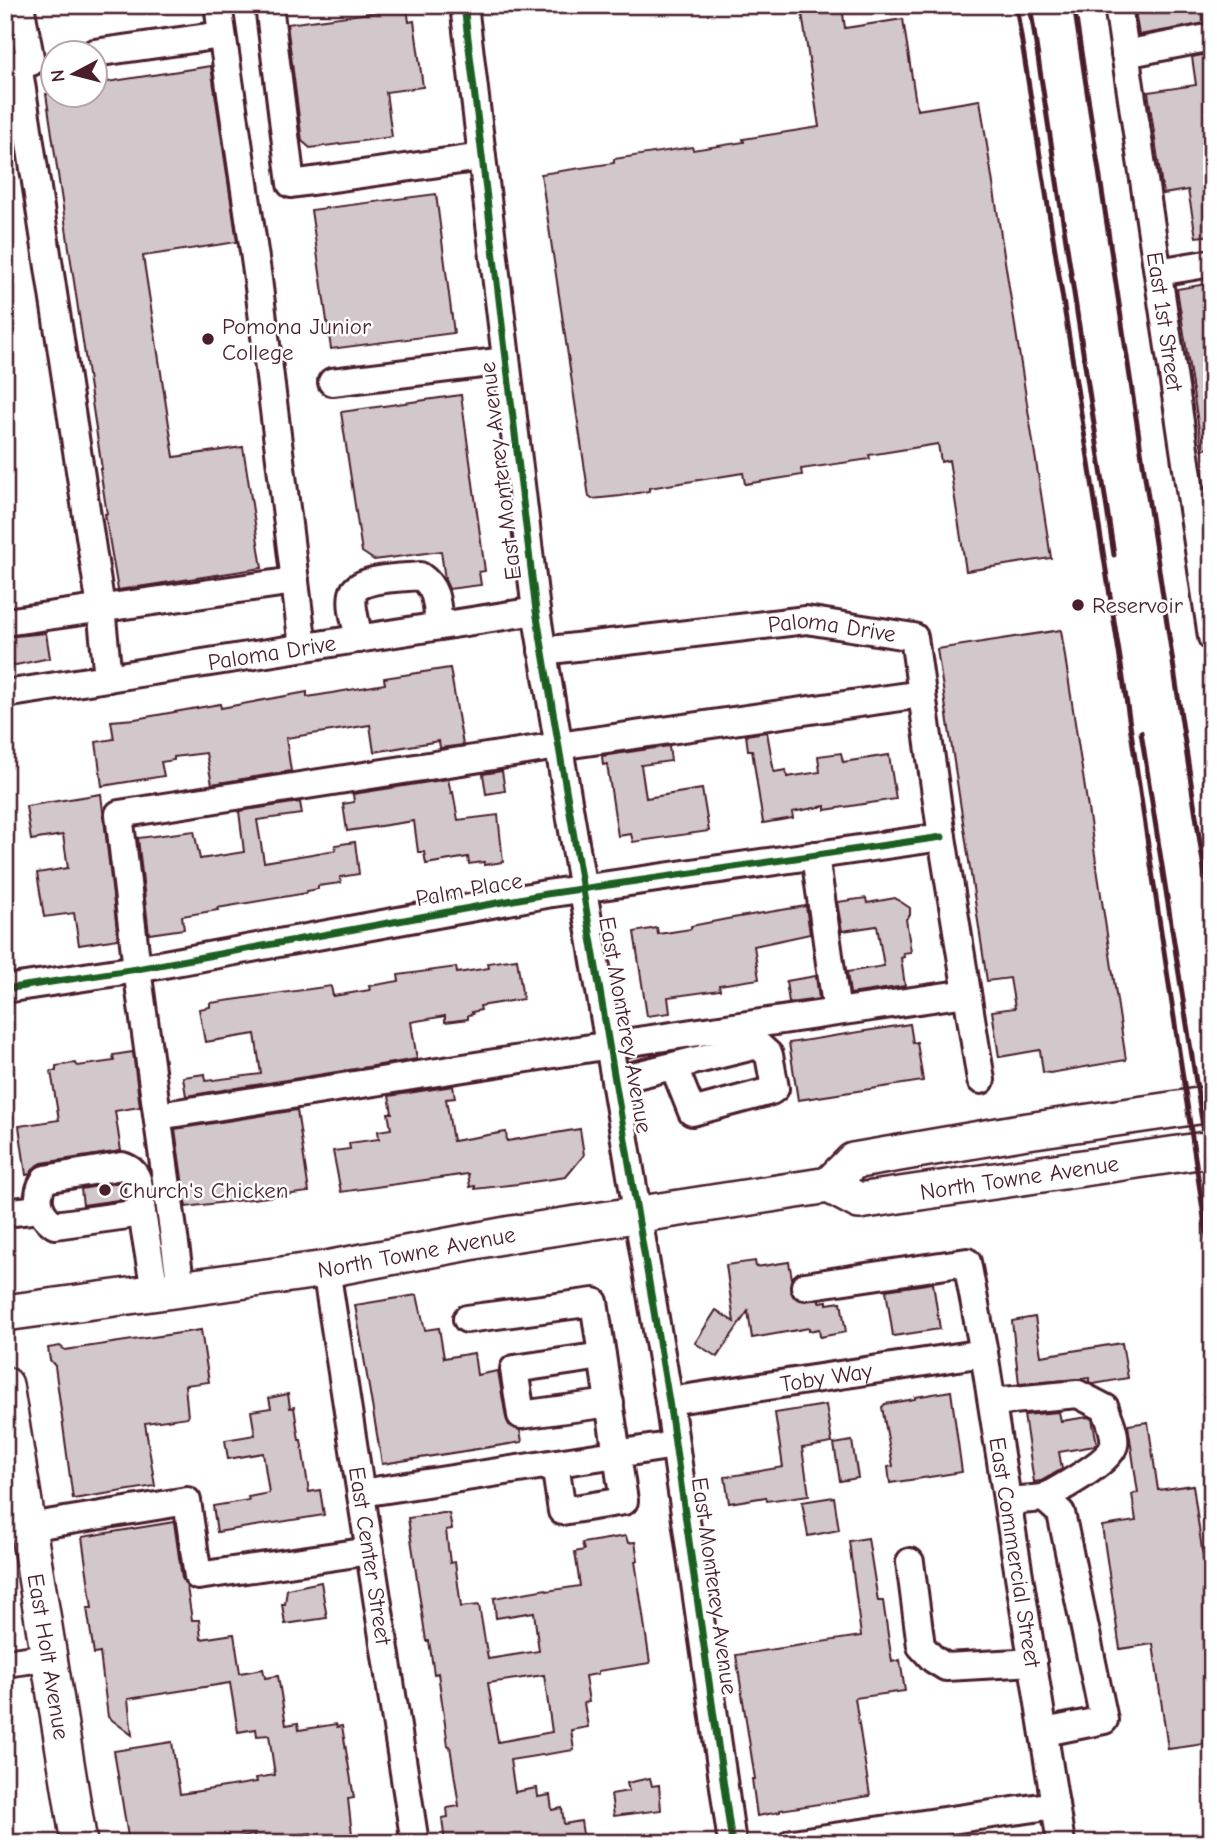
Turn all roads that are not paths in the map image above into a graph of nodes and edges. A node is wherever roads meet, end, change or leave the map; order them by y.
1 (20, 5) edge
2 (218, 5) edge
3 (269, 5) edge
4 (464, 5) edge
5 (1118, 5) edge
6 (222, 35) junction
7 (1212, 37) edge
8 (108, 51) edge
9 (1125, 54) junction
10 (27, 63) edge
11 (482, 157) junction
12 (1212, 263) edge
13 (1158, 272) junction
14 (506, 361) junction
15 (332, 383) dead end
16 (295, 581) junction
17 (101, 608) junction
18 (536, 611) junction
19 (5, 622) edge
20 (439, 626) junction
21 (1212, 637) edge
22 (359, 639) junction
23 (303, 648) junction
24 (542, 651) junction
25 (108, 678) junction
26 (5, 694) edge
27 (922, 694) junction
28 (558, 746) junction
29 (942, 838) junction
30 (815, 855) junction
31 (582, 888) junction
32 (137, 969) junction
33 (5, 989) edge
34 (967, 993) junction
35 (835, 999) dead end
36 (610, 1045) junction
37 (674, 1067) dead end
38 (617, 1080) junction
39 (981, 1080) dead end
40 (1212, 1104) edge
41 (158, 1116) junction
42 (1212, 1149) edge
43 (829, 1185) junction
44 (40, 1209) junction
45 (5, 1213) edge
46 (142, 1213) junction
47 (639, 1214) junction
48 (326, 1269) junction
49 (805, 1286) dead end
50 (168, 1289) junction
51 (5, 1312) edge
52 (467, 1319) dead end
53 (985, 1353) junction
54 (603, 1356) junction
55 (5, 1385) edge
56 (669, 1401) junction
57 (992, 1402) junction
58 (610, 1403) junction
59 (675, 1446) junction
60 (617, 1454) junction
61 (555, 1464) junction
62 (13, 1488) edge
63 (361, 1493) junction
64 (1044, 1498) junction
65 (1008, 1501) junction
66 (28, 1527) junction
67 (370, 1551) junction
68 (909, 1562) dead end
69 (49, 1657) junction
70 (1033, 1661) junction
71 (5, 1663) edge
72 (1045, 1732) junction
73 (1055, 1805) junction
74 (887, 1836) edge
75 (79, 1843) edge
76 (415, 1843) edge
77 (732, 1843) edge
78 (792, 1843) edge
79 (1061, 1843) edge

1 - 10 street
2 - 6 street
3 - 11 street
4 - 11 street, East Monterey Avenue
5 - 9 street, East 1st Street
6 - 8 street
6 - 16 street
7 - 9 street
9 - 13 street, East 1st Street
10 - 17 street
11 - 14 street, East Monterey Avenue
12 - 13 street
13 - 21 street, East 1st Street
14 - 15 street
14 - 18 street, East Monterey Avenue
16 - 17 street
16 - 23 street
17 - 19 street
17 - 25 street
18 - 20 street, Paloma Drive
18 - 24 street, East Monterey Avenue
20 - 22 street, Paloma Drive
20 - 22 street
22 - 23 street, Paloma Drive
23 - 25 street, Paloma Drive
24 - 27 street, Paloma Drive
24 - 28 street, East Monterey Avenue
25 - 26 street, Paloma Drive
27 - 28 street
27 - 29 street
28 - 31 street, East Monterey Avenue
28 - 32 street
29 - 30 street, Palm Place
29 - 34 street
30 - 31 street, Palm Place
30 - 35 street
31 - 32 street, Palm Place
31 - 36 street, East Monterey Avenue
32 - 33 street, Palm Place
32 - 41 street
34 - 36 street
34 - 39 street
36 - 38 street, East Monterey Avenue
36 - 41 street
37 - 38 street
38 - 47 street, East Monterey Avenue
40 - 43 main road, North Towne Avenue
41 - 50 street
42 - 43 main road, North Towne Avenue
43 - 47 main road, North Towne Avenue
44 - 45 street
44 - 46 street
44 - 46 street
46 - 50 street
47 - 48 main road, North Towne Avenue
47 - 56 street, East Monterey Avenue
48 - 50 main road, North Towne Avenue
48 - 63 street, East Center Street
49 - 53 street, East Commercial Street
50 - 51 main road, North Towne Avenue
52 - 54 street
53 - 56 street, Toby Way
53 - 57 street, East Commercial Street
54 - 58 street
54 - 58 street
55 - 62 main road, East Holt Avenue
56 - 59 street, East Monterey Avenue
57 - 64 street
57 - 65 street, East Commercial Street
58 - 60 street
59 - 60 street
59 - 77 street, East Monterey Avenue
60 - 61 street
60 - 61 street
61 - 63 street
62 - 66 main road, East Holt Avenue
63 - 67 street, East Center Street
64 - 65 street
64 - 72 street
65 - 70 street, East Commercial Street
66 - 67 street
66 - 69 main road, East Holt Avenue
67 - 76 street, East Center Street
68 - 70 street
69 - 71 street
69 - 75 main road, East Holt Avenue
70 - 72 street, East Commercial Street
72 - 73 street, East Commercial Street
73 - 74 street
73 - 79 street, East Commercial Street
74 - 78 street

